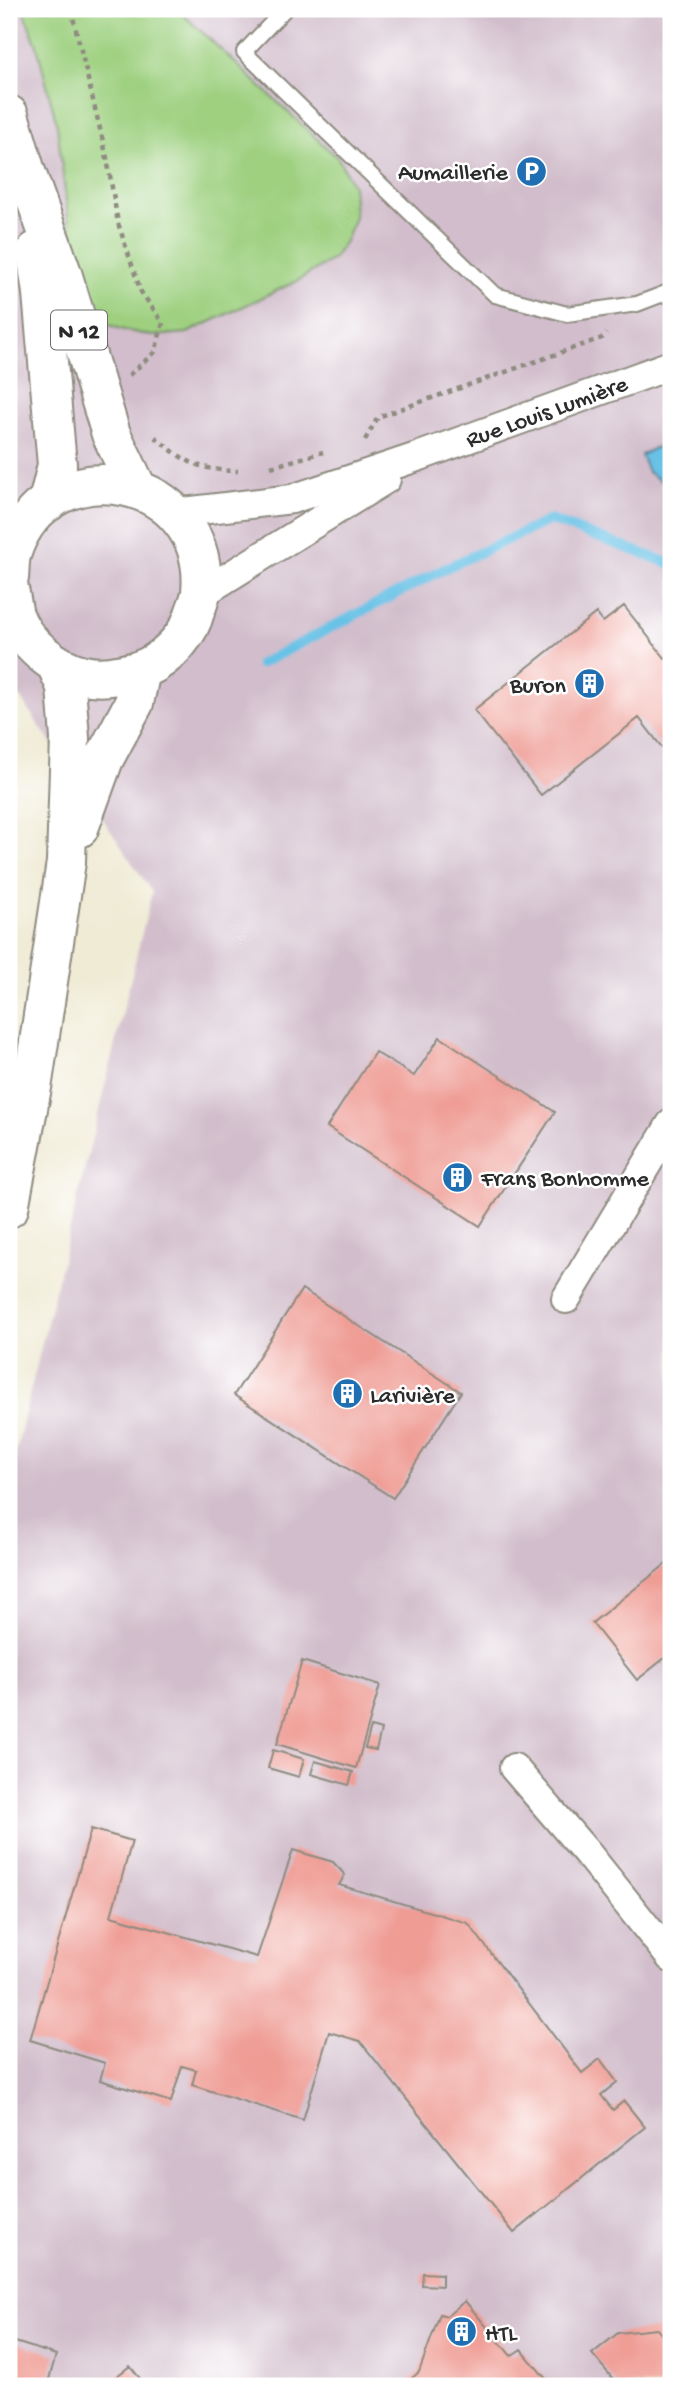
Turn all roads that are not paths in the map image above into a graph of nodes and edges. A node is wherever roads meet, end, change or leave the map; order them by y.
1 (285, 9) edge
2 (9, 116) edge
3 (25, 169) junction
4 (671, 291) edge
5 (671, 365) edge
6 (420, 456) junction
7 (137, 488) junction
8 (48, 502) junction
9 (175, 513) junction
10 (9, 578) edge
11 (9, 589) edge
12 (201, 594) junction
13 (56, 664) junction
14 (141, 670) junction
15 (66, 862) junction
16 (671, 1124) edge
17 (9, 1208) edge
18 (566, 1299) dead end
19 (514, 1768) dead end
20 (671, 1958) edge

1 - 4 lane
2 - 3 main road, N 12
3 - 7 main road, N 12
3 - 8 main road, N 12
5 - 6 street, Rue Louis Lumière
6 - 9 street, Rue Louis Lumière
6 - 12 street, Rue Louis Lumière
7 - 8 main road
7 - 9 main road
8 - 10 main road
9 - 12 main road
11 - 13 main road
12 - 14 main road
13 - 14 main road
13 - 15 main road
14 - 15 main road
15 - 17 main road
16 - 18 street
19 - 20 street

